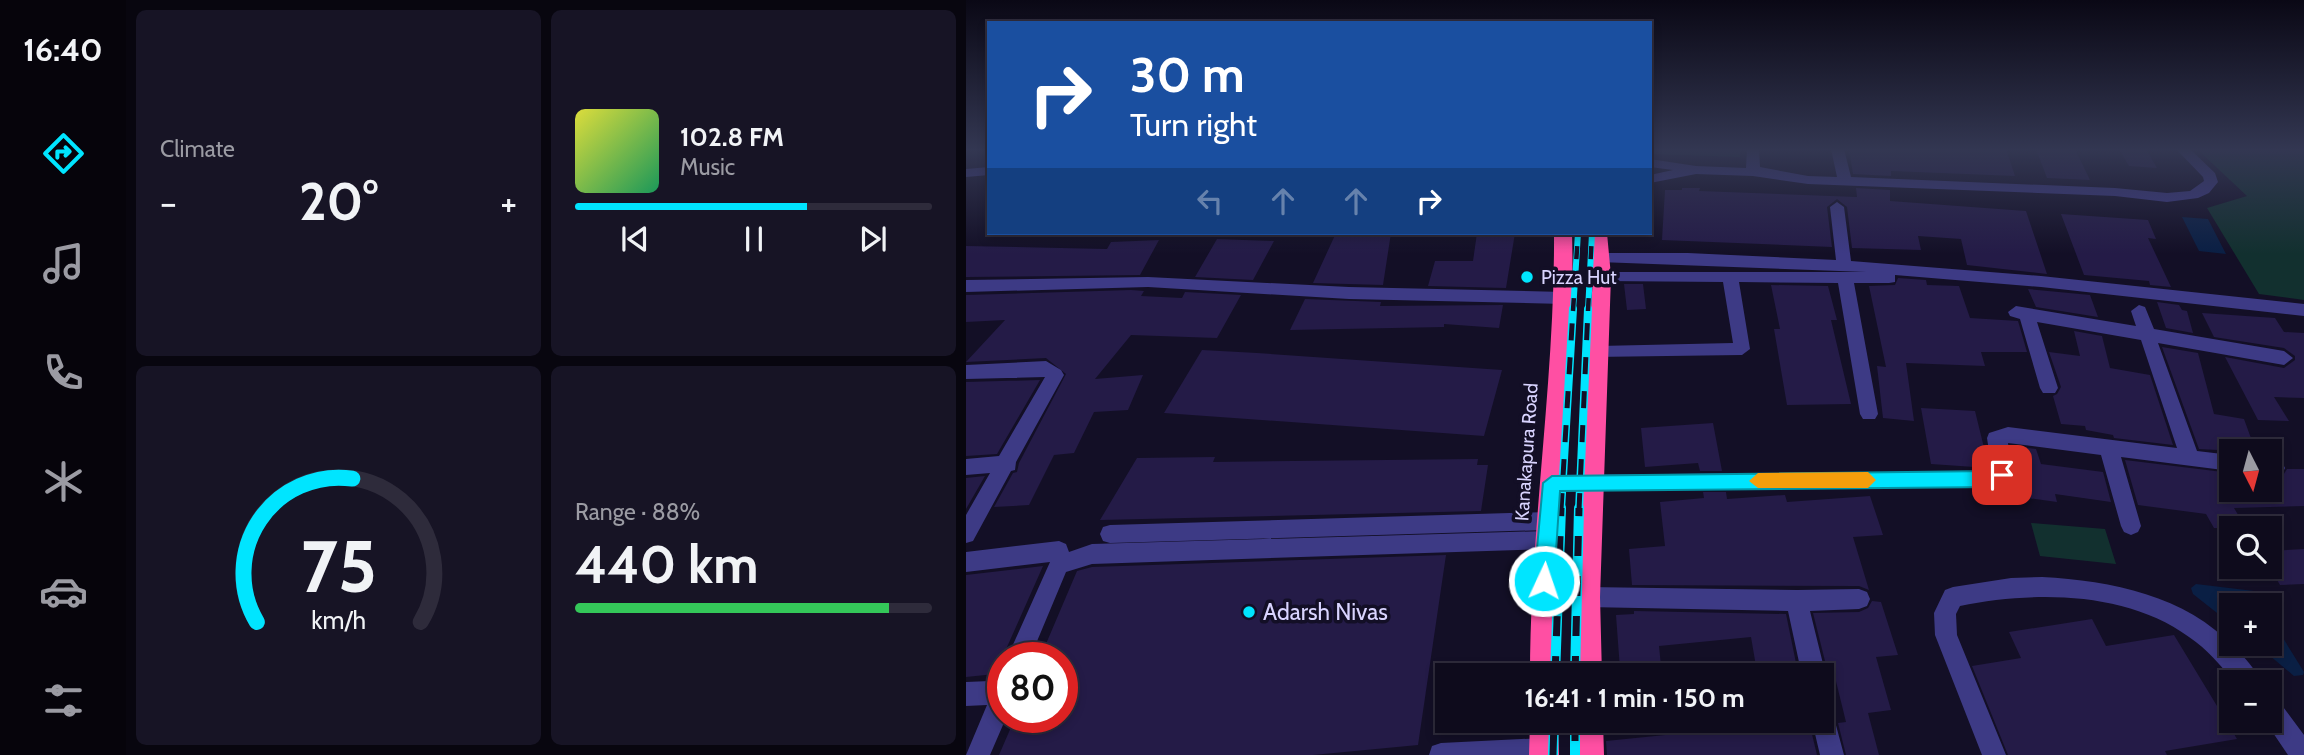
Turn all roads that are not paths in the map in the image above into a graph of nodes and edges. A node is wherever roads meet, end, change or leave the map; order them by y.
1 (1983, 184) edge
2 (2209, 184) edge
3 (1837, 206) dead end
4 (1563, 235) edge
5 (1598, 235) edge
6 (1601, 266) junction
7 (1844, 271) junction
8 (1730, 276) junction
9 (1892, 278) dead end
10 (966, 286) edge
11 (1564, 298) junction
12 (2304, 310) edge
13 (2139, 311) dead end
14 (2145, 333) junction
15 (1599, 352) junction
16 (2284, 358) dead end
17 (966, 372) edge
18 (2049, 388) dead end
19 (1869, 414) dead end
20 (2109, 448) junction
21 (2190, 458) junction
22 (2219, 462) edge
23 (1008, 464) junction
24 (966, 467) edge
25 (1593, 482) junction
26 (1552, 483) junction
27 (2131, 526) dead end
28 (1546, 530) junction
29 (966, 534) edge
30 (1110, 534) dead end
31 (1059, 551) dead end
32 (966, 562) edge
33 (1587, 597) junction
34 (1859, 599) dead end
35 (1797, 601) junction
36 (1025, 642) edge
37 (1544, 663) edge
38 (1588, 663) edge
39 (1811, 663) edge
40 (2238, 670) edge
41 (966, 694) edge
42 (987, 694) edge
43 (987, 724) edge
44 (2282, 725) edge
45 (1589, 733) edge
46 (1827, 733) edge
47 (1544, 742) edge
48 (978, 755) edge
49 (1441, 755) edge
50 (1590, 755) edge
51 (1832, 755) edge
52 (1994, 755) edge
53 (2303, 755) edge

1 - 2 street
3 - 7 street
4 - 11 highway, Kanakapura Road
5 - 6 highway
6 - 7 street
6 - 8 street
6 - 15 highway
7 - 8 street
7 - 9 street
7 - 12 street
7 - 19 street
8 - 15 street
10 - 11 street
11 - 26 highway, Kanakapura Road
13 - 14 street
14 - 16 street
14 - 18 street
14 - 21 street
15 - 25 highway
17 - 23 street
20 - 21 street
20 - 25 street
20 - 27 street
21 - 22 street
23 - 24 street
23 - 29 street
25 - 26 street
25 - 33 highway
26 - 28 highway, Kanakapura Road
28 - 30 street
28 - 36 street
28 - 37 highway, Kanakapura Road
31 - 32 street
33 - 35 street
33 - 38 highway
34 - 35 street
35 - 39 street
40 - 52 street
41 - 42 street
43 - 48 street
44 - 53 street
45 - 50 highway
46 - 51 street
47 - 49 street

